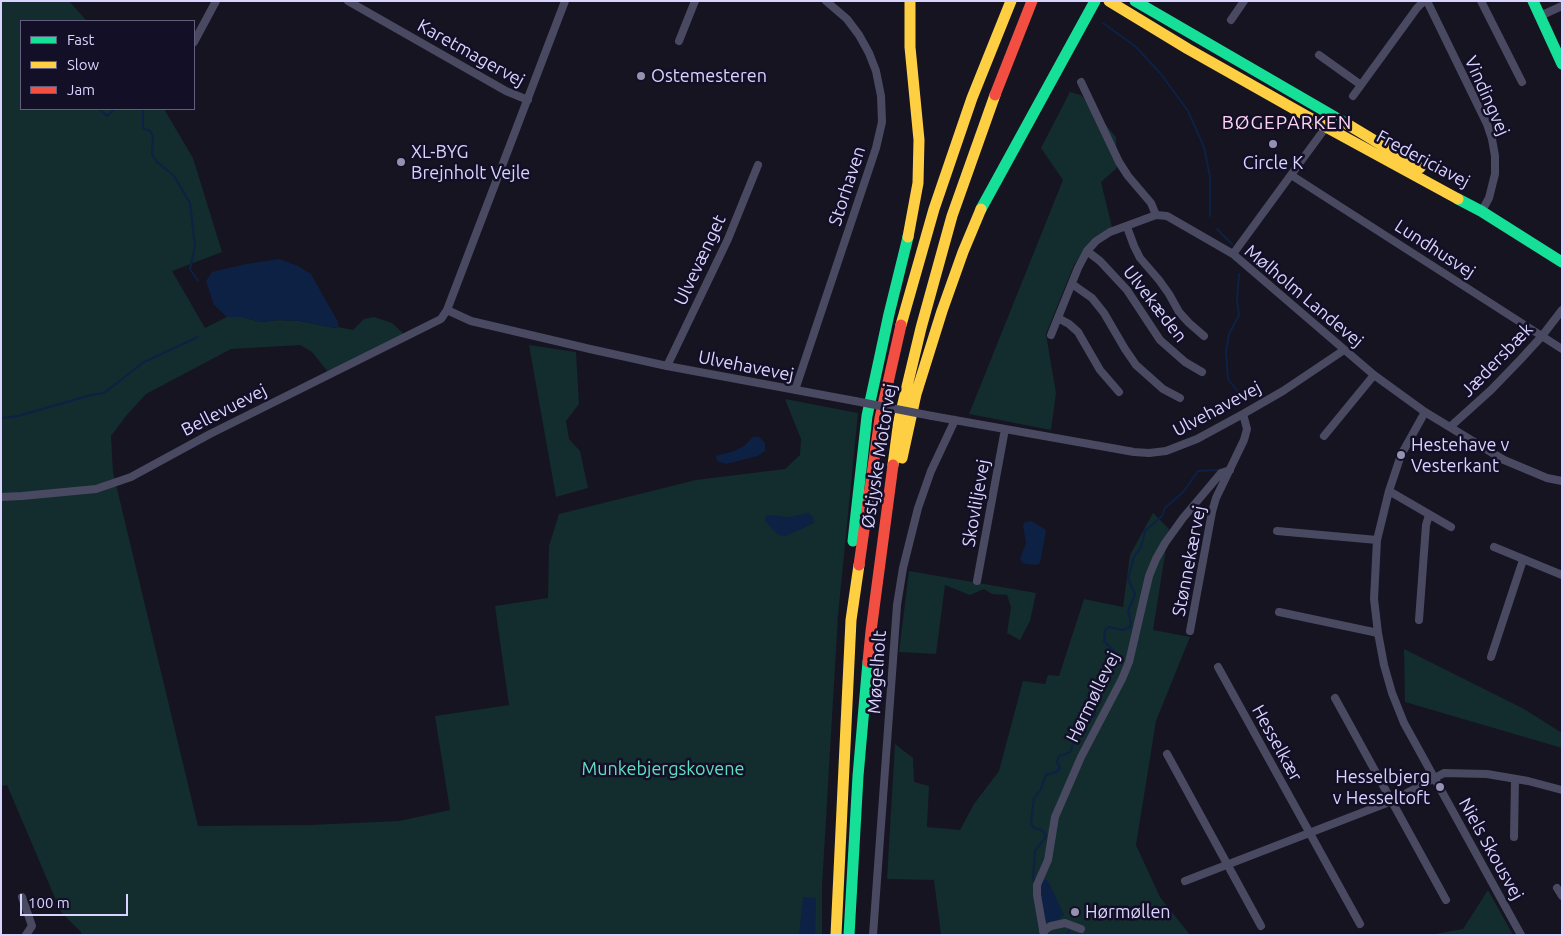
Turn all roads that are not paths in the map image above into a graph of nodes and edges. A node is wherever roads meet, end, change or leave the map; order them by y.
1 (216, 1) edge
2 (348, 1) edge
3 (566, 1) edge
4 (694, 1) edge
5 (826, 1) edge
6 (910, 1) edge
7 (1011, 1) edge
8 (1032, 1) edge
9 (1095, 1) edge
10 (1109, 1) edge
11 (1135, 1) edge
12 (1244, 1) edge
13 (1426, 1) edge
14 (1481, 1) edge
15 (1533, 1) edge
16 (1562, 6) edge
17 (1540, 16) junction
18 (1231, 20) dead end
19 (195, 40) edge
20 (679, 41) dead end
21 (1319, 55) dead end
22 (1562, 64) edge
23 (1081, 82) dead end
24 (1522, 82) dead end
25 (1361, 85) junction
26 (1353, 96) dead end
27 (528, 100) junction
28 (1326, 127) junction
29 (758, 165) dead end
30 (1291, 175) junction
31 (1484, 207) junction
32 (1156, 215) junction
33 (1127, 227) junction
34 (1087, 251) junction
35 (1233, 254) junction
36 (1562, 255) edge
37 (1562, 262) edge
38 (1072, 284) junction
39 (447, 310) junction
40 (1562, 310) edge
41 (1058, 318) junction
42 (1051, 335) dead end
43 (1204, 336) dead end
44 (1542, 336) junction
45 (1562, 349) edge
46 (1344, 350) junction
47 (667, 366) junction
48 (1202, 372) dead end
49 (1374, 375) junction
50 (796, 390) junction
51 (1119, 392) dead end
52 (1180, 398) dead end
53 (1425, 412) junction
54 (1243, 414) junction
55 (955, 420) junction
56 (1450, 427) junction
57 (1005, 429) junction
58 (1324, 436) dead end
59 (1230, 470) junction
60 (1562, 481) edge
61 (1389, 491) junction
62 (1, 497) edge
63 (1429, 515) junction
64 (1451, 527) dead end
65 (1277, 531) dead end
66 (1377, 540) junction
67 (882, 544) junction
68 (1494, 547) dead end
69 (1523, 560) junction
70 (1562, 575) edge
71 (977, 581) dead end
72 (1279, 612) dead end
73 (851, 620) junction
74 (1419, 620) dead end
75 (1190, 631) dead end
76 (1378, 633) junction
77 (1491, 657) dead end
78 (1218, 667) dead end
79 (1336, 698) dead end
80 (1167, 754) dead end
81 (1435, 778) junction
82 (1515, 779) junction
83 (1562, 790) edge
84 (1392, 801) junction
85 (1310, 833) junction
86 (1514, 837) dead end
87 (1227, 864) junction
88 (1185, 881) dead end
89 (1557, 888) dead end
90 (1562, 896) edge
91 (22, 897) dead end
92 (1446, 900) dead end
93 (1360, 924) dead end
94 (1261, 926) dead end
95 (1081, 929) dead end
96 (1043, 933) edge
97 (26, 935) edge
98 (836, 935) edge
99 (849, 935) edge
100 (873, 935) edge
101 (1521, 935) edge

1 - 19 street
2 - 27 street, Karetmagervej
3 - 27 street
4 - 20 street
5 - 50 street, Storhaven
6 - 73 main road
7 - 73 main road, Østjyske Motorvej
8 - 67 main road, Østjyske Motorvej
9 - 67 main road
10 - 28 main road, Fredericiavej
11 - 31 main road, Fredericiavej
12 - 18 street
13 - 25 street
13 - 31 street, Vindingvej
14 - 24 street
15 - 17 main road
16 - 17 street
17 - 22 main road
21 - 25 street
23 - 32 street
25 - 26 street
27 - 39 street
28 - 30 street
28 - 37 main road, Fredericiavej
29 - 47 street, Ulvevænget
30 - 35 street
30 - 44 street, Lundhusvej
31 - 36 main road, Fredericiavej
32 - 33 street
32 - 35 street, Mølholm Landevej
33 - 34 street
33 - 43 street, Ulvekæden
34 - 38 street
34 - 48 street, Ulvekæden
35 - 46 street, Mølholm Landevej
38 - 41 street
38 - 52 street
39 - 47 street, Ulvehavevej
39 - 62 street, Bellevuevej
40 - 44 street, Jædersbæk
41 - 42 street
41 - 51 street
44 - 45 street, Lundhusvej
44 - 56 street, Jædersbæk
46 - 49 street, Mølholm Landevej
46 - 54 street, Ulvehavevej
47 - 50 street, Ulvehavevej
49 - 53 street, Mølholm Landevej
49 - 58 street
50 - 55 street, Ulvehavevej, bridge
53 - 56 street, Mølholm Landevej
53 - 61 street, Niels Skousvej
54 - 57 street, Ulvehavevej
54 - 59 street, Stønnekærvej
55 - 57 street, Ulvehavevej
55 - 100 street, Møgelholt
56 - 60 street, Mølholm Landevej
57 - 71 street, Skovliljevej
59 - 75 street, Stønnekærvej
59 - 96 street, Hørmøllevej
61 - 63 street
61 - 66 street, Niels Skousvej
63 - 64 street
63 - 74 street
65 - 66 street
66 - 76 street, Niels Skousvej
67 - 99 main road, Østjyske Motorvej
68 - 69 street
69 - 70 street
69 - 77 street
72 - 76 street
73 - 98 main road, Østjyske Motorvej
76 - 81 street, Niels Skousvej
78 - 85 street, Hesselkær
79 - 84 street
80 - 87 street
81 - 82 street
81 - 84 street
81 - 101 street, Niels Skousvej
82 - 83 street
82 - 86 street
84 - 85 street
84 - 92 street
85 - 87 street
85 - 93 street, Hesselkær
87 - 88 street
87 - 94 street
89 - 90 street
91 - 97 street
95 - 96 street, Hørmøllevej

